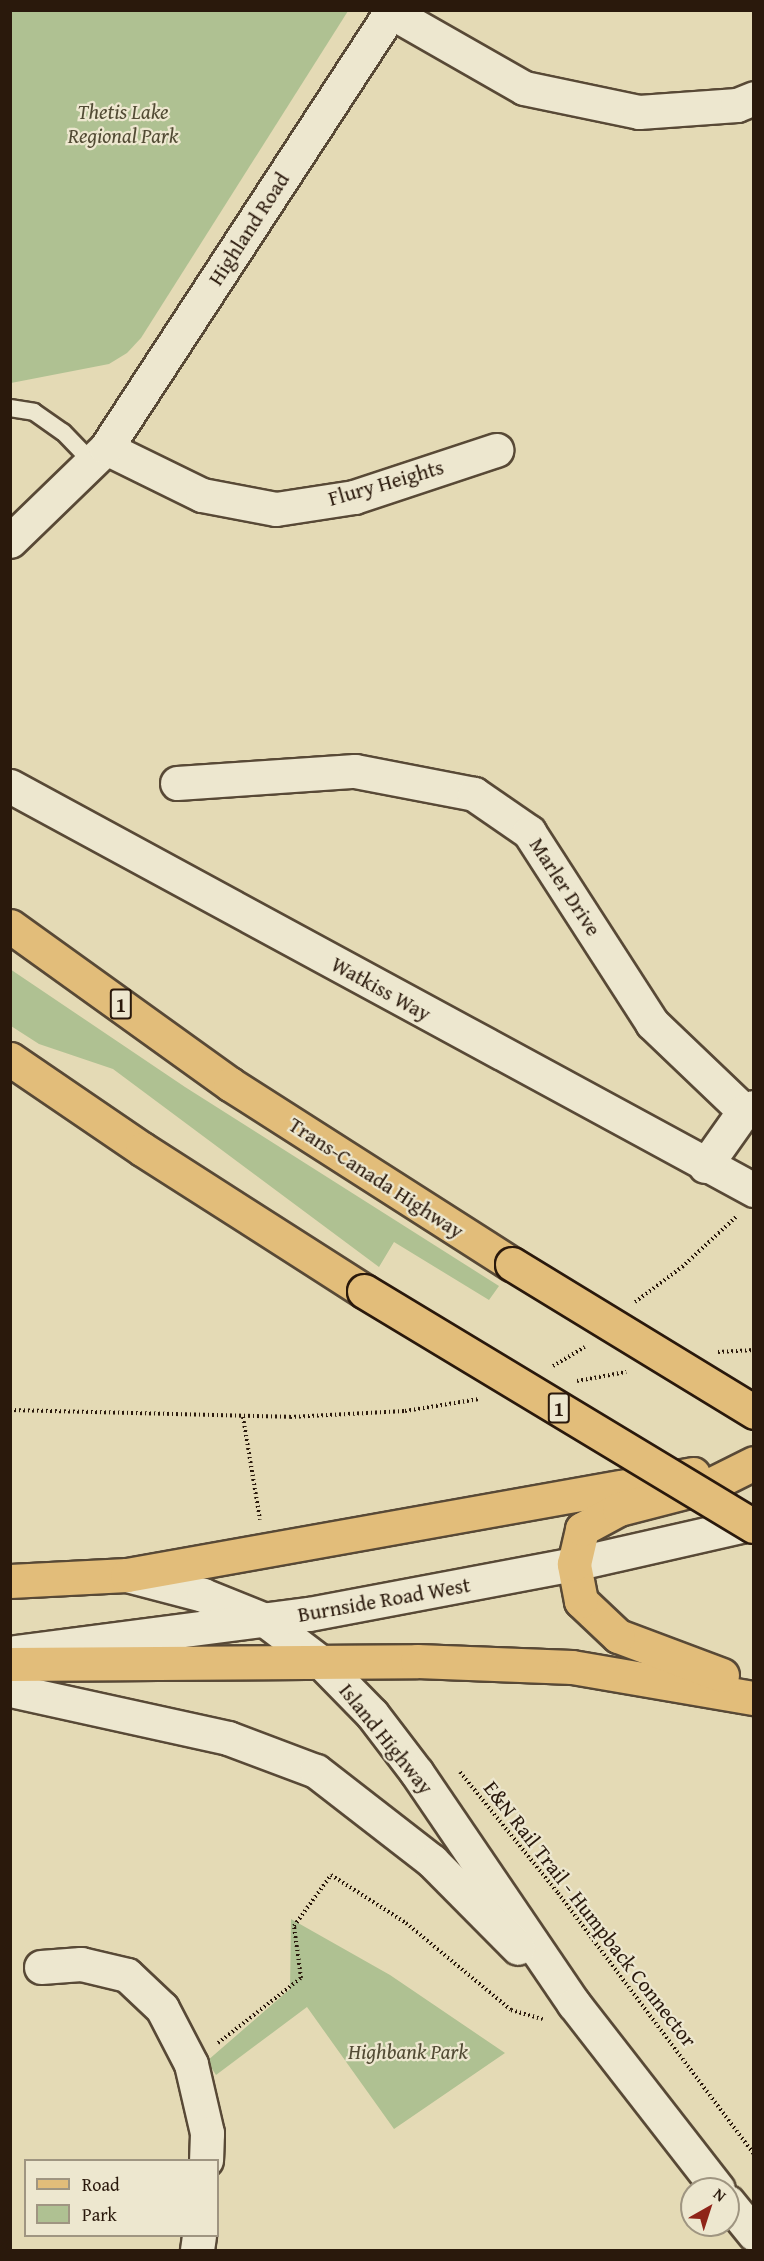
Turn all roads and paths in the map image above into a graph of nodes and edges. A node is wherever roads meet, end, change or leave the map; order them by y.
1 (391, 11) edge
2 (753, 98) edge
3 (10, 408) edge
4 (496, 450) dead end
5 (99, 455) junction
6 (10, 541) edge
7 (177, 783) dead end
8 (10, 786) edge
9 (10, 926) edge
10 (10, 1059) edge
11 (749, 1109) edge
12 (705, 1166) junction
13 (753, 1190) edge
14 (10, 1410) edge
15 (753, 1412) edge
16 (753, 1463) edge
17 (753, 1525) edge
18 (265, 1552) junction
19 (574, 1564) junction
20 (127, 1575) junction
21 (10, 1581) edge
22 (265, 1620) junction
23 (10, 1652) edge
24 (10, 1664) edge
25 (323, 1664) junction
26 (753, 1687) edge
27 (10, 1690) edge
28 (753, 1698) edge
29 (453, 1764) dead end
30 (41, 1967) dead end
31 (561, 2013) junction
32 (191, 2064) junction
33 (753, 2154) edge
34 (206, 2159) edge
35 (707, 2177) edge
36 (740, 2217) edge
37 (753, 2234) edge

1 - 2 street
1 - 5 street, Highland Road
3 - 5 lane
4 - 5 street, Flury Heights
5 - 6 street
7 - 11 street, Marler Drive
8 - 12 street, Watkiss Way
9 - 15 main road, Trans-Canada Highway / 1, bridge
10 - 17 main road, 1, bridge
11 - 12 street, Marler Drive
12 - 13 street, Watkiss Way
14 - 18 path
16 - 18 main road
16 - 19 main road
17 - 19 street, Burnside Road West
18 - 20 main road
19 - 22 street, Burnside Road West
19 - 26 main road
20 - 21 main road, Island Highway
20 - 22 street, Island Highway
22 - 23 street, Burnside Road West
22 - 25 street, Island Highway
24 - 25 main road
25 - 28 main road
25 - 31 street, Island Highway
27 - 31 street, Island Highway
29 - 33 path, E&N Rail Trail - Humpback Connector
30 - 32 street
31 - 32 path
31 - 35 street, Island Highway
32 - 34 street
36 - 37 street

